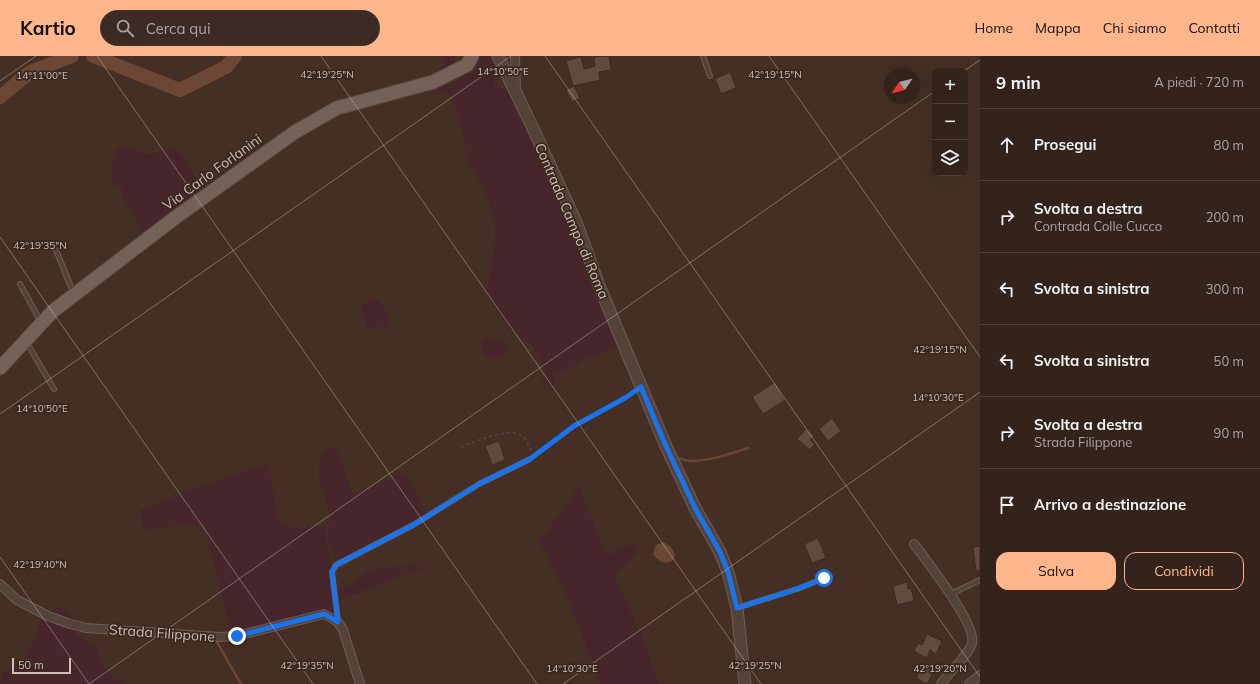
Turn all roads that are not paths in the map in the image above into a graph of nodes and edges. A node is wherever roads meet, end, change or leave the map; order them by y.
1 (472, 56) edge
2 (498, 56) edge
3 (515, 56) edge
4 (703, 56) edge
5 (710, 76) dead end
6 (516, 94) junction
7 (56, 250) dead end
8 (20, 284) dead end
9 (74, 295) junction
10 (42, 324) junction
11 (26, 340) junction
12 (1, 363) edge
13 (54, 389) dead end
14 (530, 459) dead end
15 (914, 544) dead end
16 (824, 578) dead end
17 (980, 580) edge
18 (0, 584) edge
19 (950, 594) junction
20 (737, 608) junction
21 (338, 622) junction
22 (980, 676) edge
23 (360, 684) edge
24 (746, 684) edge
25 (940, 684) edge
26 (968, 684) edge

1 - 9 main road, Via Carlo Forlanini
2 - 6 street, Contrada Campo di Roma
3 - 6 street
4 - 5 lane
6 - 20 street, Contrada Campo di Roma
7 - 9 lane
8 - 10 lane
9 - 10 main road, Via Carlo Forlanini
10 - 11 main road, Via Carlo Forlanini
11 - 12 main road, Via Carlo Forlanini
11 - 13 lane
14 - 21 lane
15 - 19 street
16 - 20 lane
17 - 19 lane
18 - 21 street, Strada Filippone
19 - 25 street
20 - 24 street, Contrada Campo di Roma
21 - 23 street
22 - 26 street

